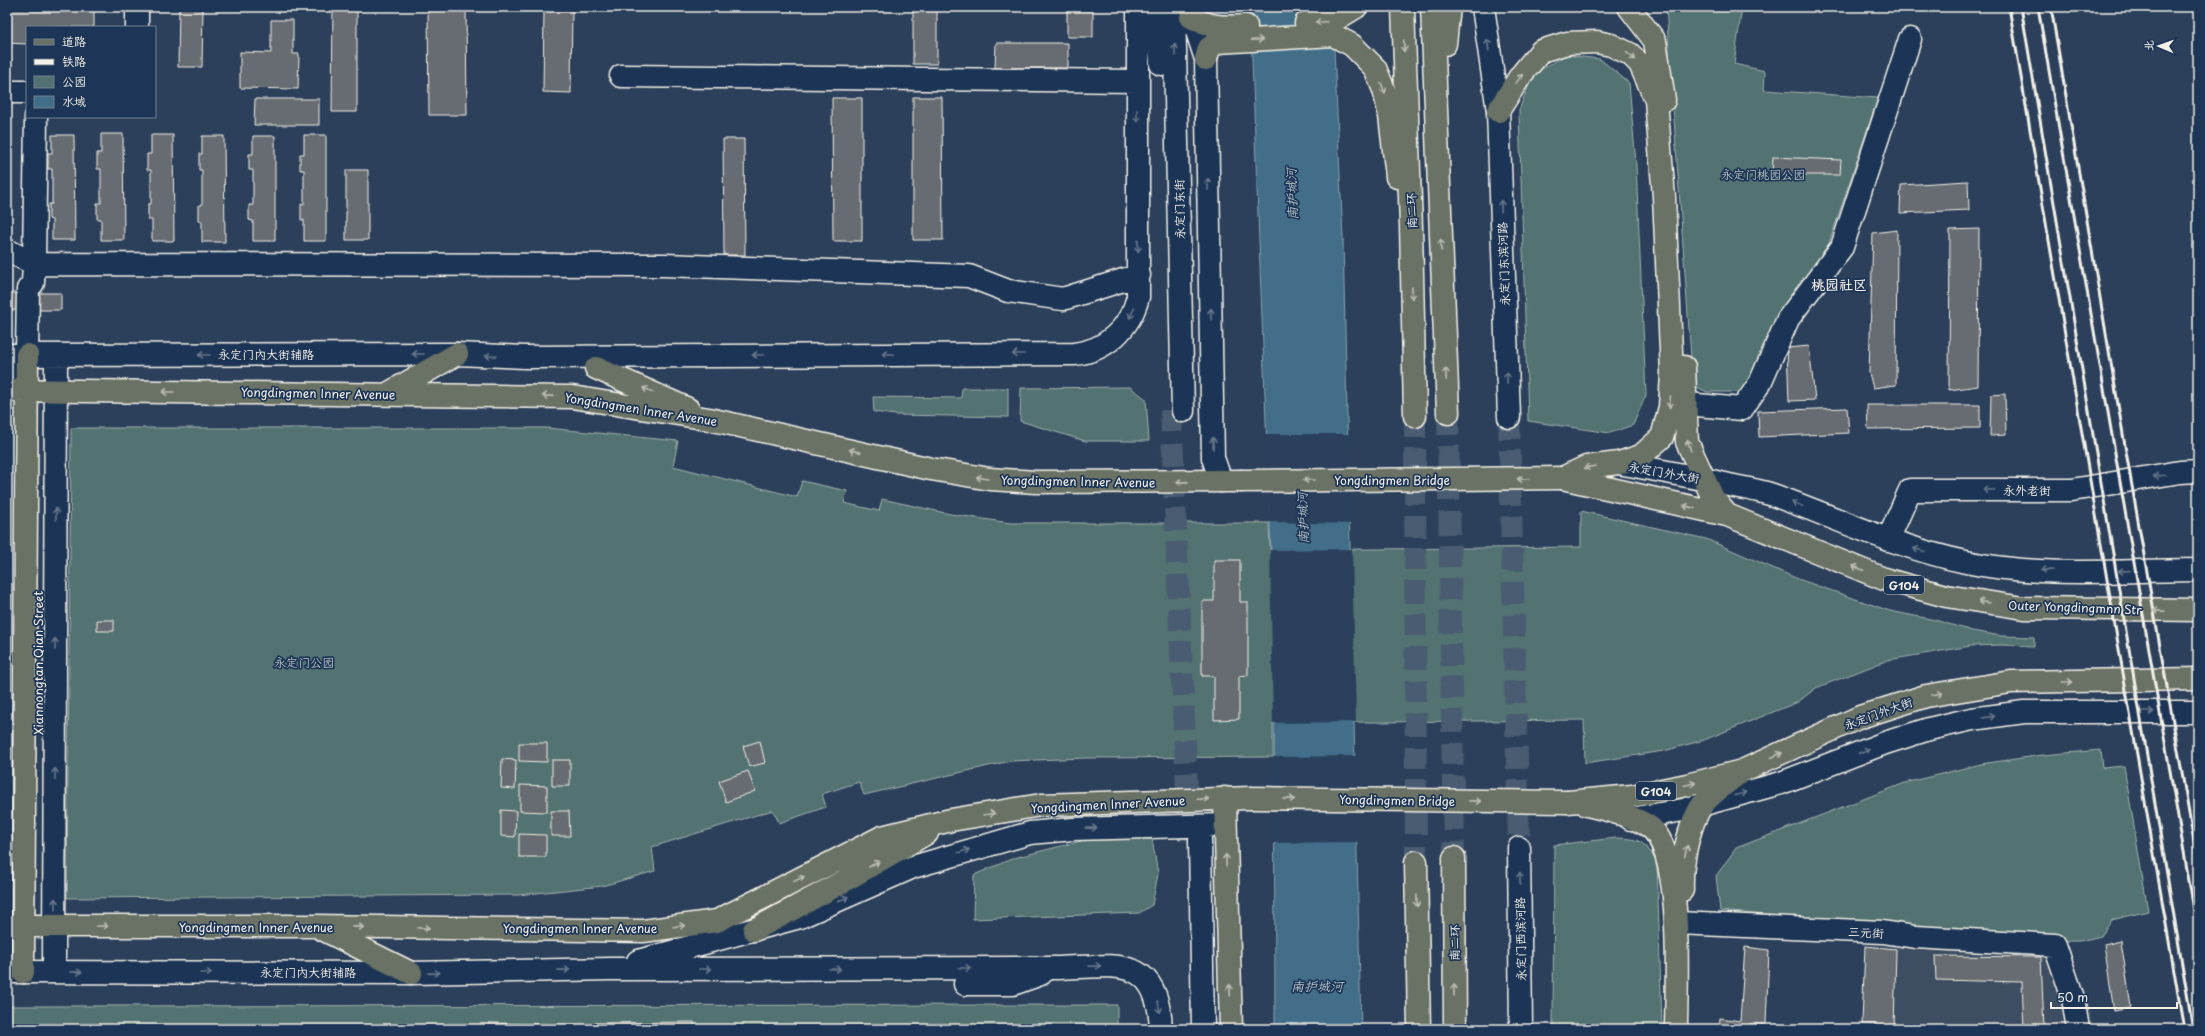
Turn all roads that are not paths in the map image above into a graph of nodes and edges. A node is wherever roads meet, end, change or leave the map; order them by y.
1 (137, 7) edge
2 (1138, 7) edge
3 (1157, 7) edge
4 (1356, 7) edge
5 (1403, 7) edge
6 (1432, 7) edge
7 (1449, 7) edge
8 (1483, 7) edge
9 (1629, 7) edge
10 (1185, 10) edge
11 (137, 26) edge
12 (1910, 39) dead end
13 (1214, 43) junction
14 (622, 76) dead end
15 (1137, 81) junction
16 (7, 92) edge
17 (26, 92) edge
18 (1498, 111) junction
19 (36, 118) edge
20 (1436, 124) junction
21 (1411, 226) junction
22 (7, 250) edge
23 (34, 273) junction
24 (1139, 275) junction
25 (457, 354) junction
26 (27, 355) edge
27 (525, 357) junction
28 (596, 368) joint
29 (27, 389) edge
30 (389, 393) junction
31 (1686, 404) junction
32 (1448, 413) tunnel mouth
33 (1415, 416) tunnel mouth
34 (1509, 417) tunnel mouth
35 (709, 419) junction
36 (1619, 464) junction
37 (2198, 471) edge
38 (1562, 478) junction
39 (1702, 479) junction
40 (1231, 481) junction
41 (1727, 515) junction
42 (1888, 540) junction
43 (2198, 570) edge
44 (2198, 610) edge
45 (2198, 679) edge
46 (2198, 712) edge
47 (1742, 771) junction
48 (1225, 798) junction
49 (1568, 802) junction
50 (1703, 804) junction
51 (1631, 819) junction
52 (951, 820) junction
53 (1225, 825) junction
54 (1519, 848) tunnel mouth
55 (1454, 858) tunnel mouth
56 (1416, 862) tunnel mouth
57 (1680, 924) junction
58 (30, 926) edge
59 (317, 926) junction
60 (754, 930) junction
61 (610, 969) junction
62 (30, 971) edge
63 (411, 973) junction
64 (1161, 1029) edge
65 (1192, 1029) edge
66 (1203, 1029) edge
67 (1231, 1029) edge
68 (1420, 1029) edge
69 (1455, 1029) edge
70 (1521, 1029) edge
71 (1676, 1029) edge
72 (1682, 1029) edge
73 (2078, 1029) edge

1 - 11 street
2 - 15 street
3 -> 10 street, 永定门东街
4 -> 13 main road
5 -> 21 main road, 南二环
6 - 20 main road
7 - 20 main road
18 -> 8 street, 永定门东滨河路
9 - 31 main road
10 - 13 street
10 - 13 main road
12 - 31 street
13 -> 21 main road
40 -> 13 street
14 - 15 street
15 -> 24 street
16 - 17 street
34 -> 18 street, 永定门东滨河路
18 -> 36 main road
19 - 23 street, Xiannongtan Qian Street
32 -> 20 main road
21 -> 33 main road, 南二环
22 - 23 street
23 - 24 street
23 - 26 street, Xiannongtan Qian Street
24 -> 27 street
25 -> 26 street, 永定门内大街辅路
27 -> 25 street, 永定门内大街辅路
25 - 30 main road
26 - 29 main road
26 - 29 street, Xiannongtan Qian Street
27 - 28 street
35 -> 28 main road
30 -> 29 main road, Yongdingmen Inner Avenue
29 - 58 main road, Xiannongtan Qian Street
58 -> 29 street, Xiannongtan Qian Street
35 -> 30 main road, Yongdingmen Inner Avenue
39 -> 31 main road
40 -> 35 main road, Yongdingmen Inner Avenue
36 -> 38 main road
36 - 39 street, 永定门外大街
37 -> 42 street, 永外老街
38 -> 40 main road, Yongdingmen Bridge, bridge
41 -> 38 main road, G104
39 - 41 main road
42 -> 39 street, 永定门外大街
44 -> 41 main road, Outer Yongdingmnn Str / G104
43 -> 42 street, 永定门外大街
47 -> 45 main road, 永定门外大街 / G104
50 -> 46 street
49 -> 47 main road, 永定门外大街 / G104
47 - 50 main road
48 -> 49 main road, Yongdingmen Bridge, bridge
52 -> 48 main road, Yongdingmen Inner Avenue
48 - 53 main road
49 - 51 main road
50 - 51 street
57 -> 50 main road
51 - 57 main road
59 -> 52 main road, Yongdingmen Inner Avenue
60 -> 52 main road
60 -> 53 street
67 -> 53 main road
70 -> 54 street, 永定门西滨河路
69 -> 55 main road, 南二环
56 -> 68 main road
57 - 71 main road
57 - 72 main road
57 - 73 street, 三元街
58 -> 59 main road, Yongdingmen Inner Avenue
58 - 62 main road, Xiannongtan Qian Street
58 - 62 street, Xiannongtan Qian Street
59 - 63 main road
60 - 61 street
63 -> 61 street, 永定门内大街辅路
61 -> 64 street
62 -> 63 street, 永定门内大街辅路
65 - 66 street

